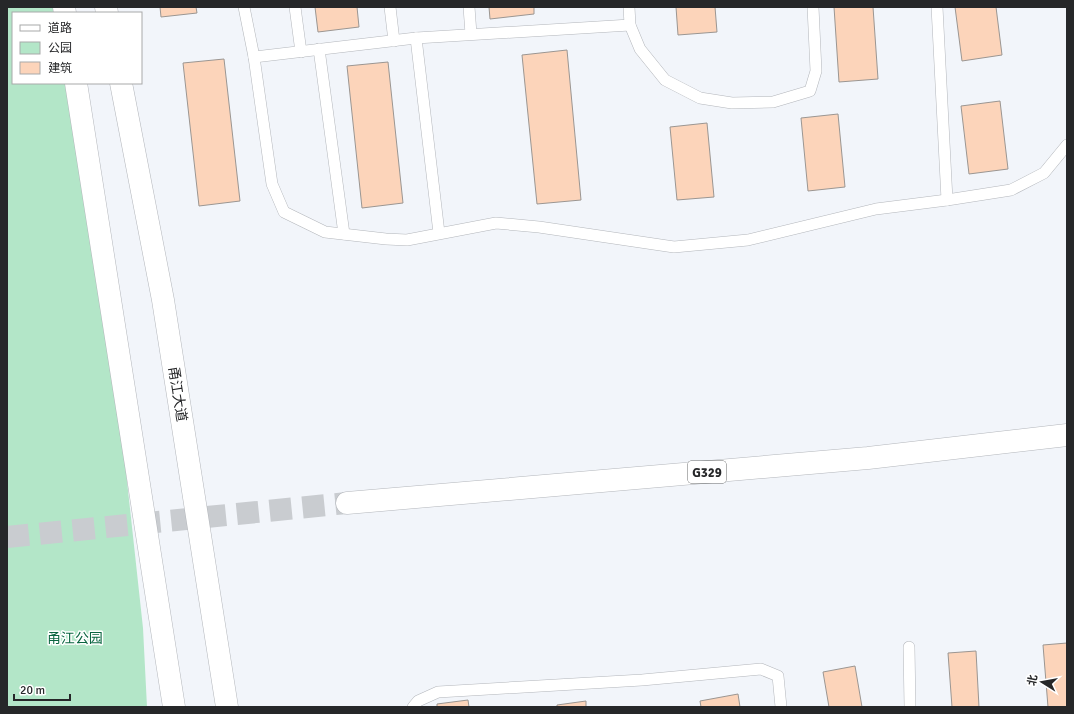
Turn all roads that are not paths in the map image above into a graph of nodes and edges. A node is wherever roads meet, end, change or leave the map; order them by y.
1 (244, 7) edge
2 (295, 7) edge
3 (390, 7) edge
4 (469, 7) edge
5 (630, 7) edge
6 (813, 7) edge
7 (937, 7) edge
8 (630, 25) junction
9 (471, 34) junction
10 (416, 38) junction
11 (394, 41) junction
12 (319, 50) junction
13 (301, 52) junction
14 (254, 57) junction
15 (76, 84) edge
16 (121, 84) edge
17 (1067, 145) edge
18 (947, 200) junction
19 (439, 233) junction
20 (344, 234) junction
21 (1067, 435) edge
22 (347, 503) tunnel mouth
23 (909, 647) dead end
24 (174, 707) edge
25 (227, 707) edge
26 (413, 707) edge
27 (781, 707) edge
28 (910, 707) edge

1 - 14 lane
2 - 13 lane
3 - 11 lane
4 - 9 lane
5 - 8 lane
6 - 8 lane
7 - 18 lane
8 - 9 lane
9 - 10 lane
10 - 11 lane
10 - 19 lane
11 - 12 lane
12 - 13 lane
12 - 20 lane
13 - 14 lane
14 - 20 lane
15 - 24 main road
16 - 25 main road, 甬江大道
17 - 18 lane
18 - 19 lane
19 - 20 lane
21 - 22 main road, G329
23 - 28 lane
26 - 27 lane

